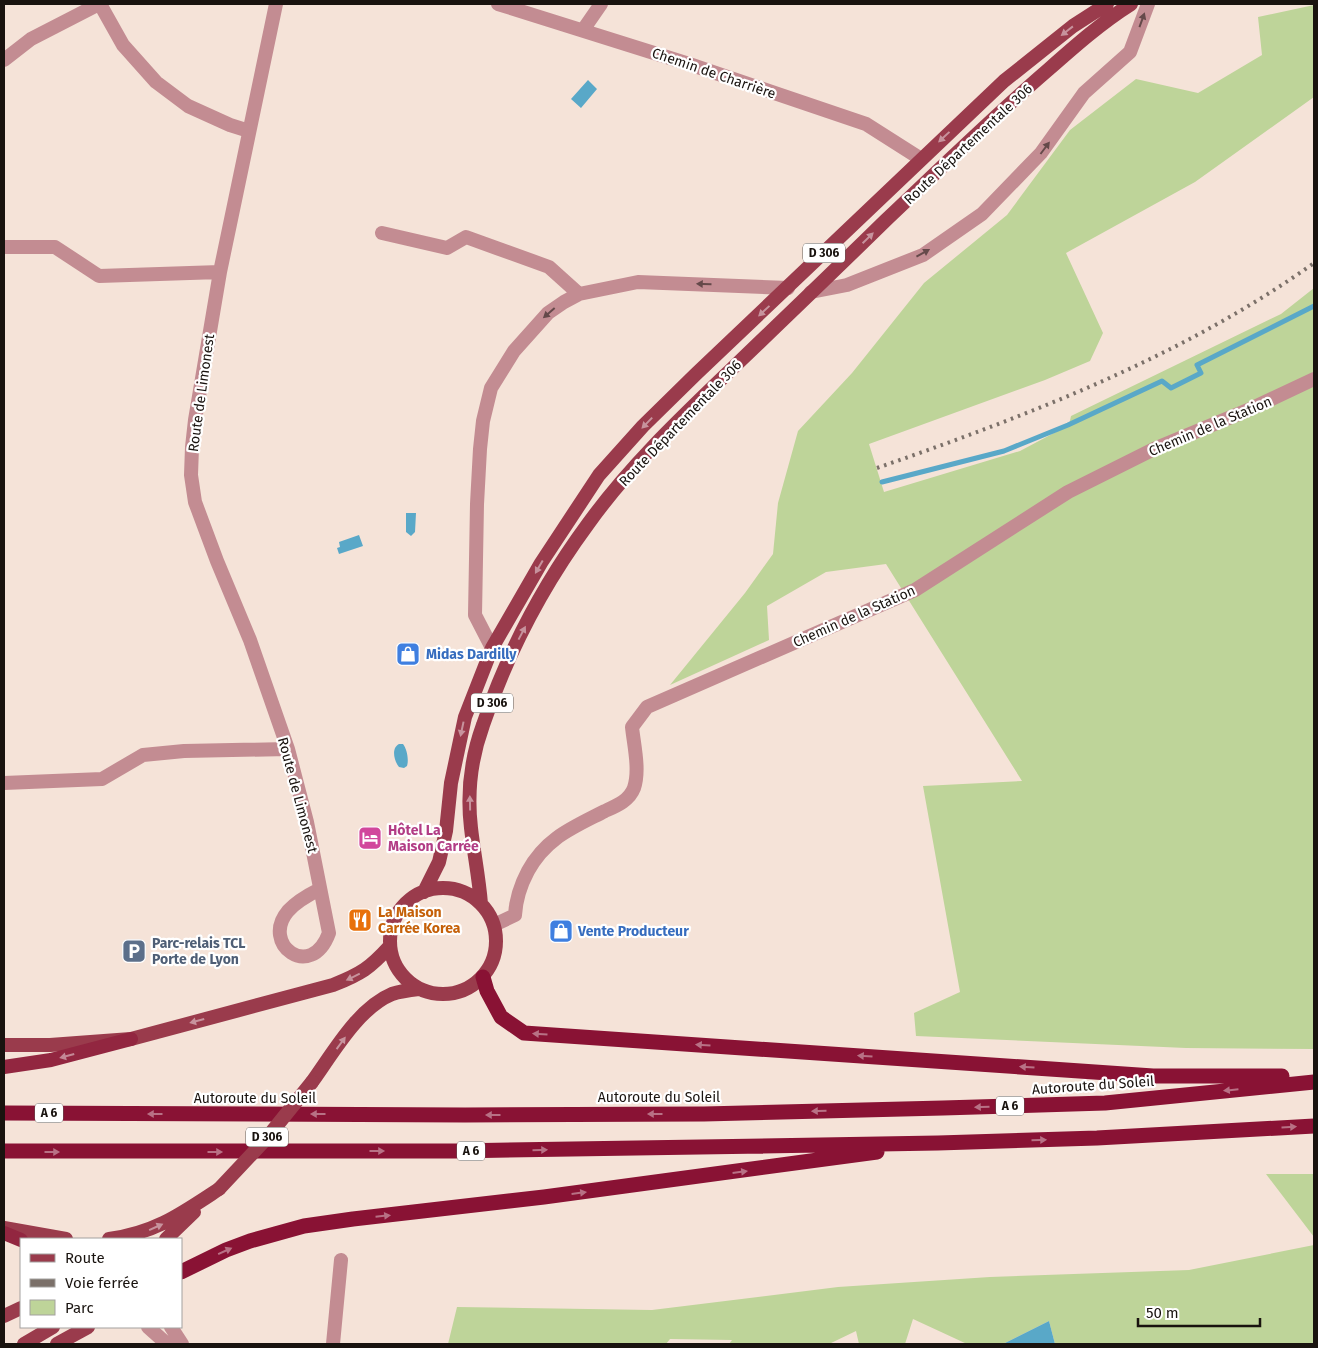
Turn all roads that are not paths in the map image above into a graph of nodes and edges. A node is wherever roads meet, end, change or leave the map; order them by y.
1 (99, 4) edge
2 (276, 4) edge
3 (498, 4) edge
4 (601, 4) edge
5 (1107, 4) edge
6 (1131, 4) edge
7 (1148, 4) edge
8 (583, 30) junction
9 (4, 60) edge
10 (249, 131) junction
11 (921, 159) junction
12 (382, 233) dead end
13 (4, 247) edge
14 (220, 272) junction
15 (788, 288) junction
16 (812, 292) junction
17 (579, 294) junction
18 (1314, 379) edge
19 (492, 648) junction
20 (288, 749) junction
21 (4, 783) edge
22 (320, 889) junction
23 (424, 892) junction
24 (481, 904) junction
25 (494, 925) junction
26 (390, 946) junction
27 (483, 977) junction
28 (419, 989) junction
29 (131, 1039) junction
30 (4, 1045) edge
31 (4, 1067) edge
32 (1314, 1077) edge
33 (1314, 1082) edge
34 (4, 1113) edge
35 (1314, 1126) edge
36 (938, 1143) junction
37 (4, 1151) edge
38 (219, 1189) junction
39 (4, 1228) edge
40 (4, 1233) edge
41 (60, 1238) edge
42 (116, 1238) edge
43 (167, 1238) edge
44 (20, 1240) edge
45 (341, 1260) dead end
46 (182, 1272) edge
47 (20, 1308) edge
48 (4, 1316) edge
49 (52, 1328) edge
50 (86, 1328) edge
51 (149, 1328) edge
52 (172, 1328) edge
53 (24, 1344) edge
54 (57, 1344) edge
55 (167, 1344) edge
56 (182, 1344) edge
57 (333, 1344) edge

1 - 9 street
1 - 10 street
2 - 10 street, Route de Limonest
3 - 8 street, Chemin de Charrière
4 - 8 street
5 -> 11 main road, Route Départementale 306 / D 306
16 -> 6 main road, Route Départementale 306 / D 306
16 -> 7 street
8 - 11 street, Chemin de Charrière
10 - 14 street, Route de Limonest
11 - 15 main road, Route Départementale 306 / D 306
12 - 17 street
13 - 14 street
14 - 20 street, Route de Limonest
15 -> 17 street
15 -> 19 main road, Route Départementale 306 / D 306
24 -> 16 main road, Route Départementale 306 / D 306
17 -> 19 street
18 - 25 street, Chemin de la Station
19 -> 23 main road, Route Départementale 306 / D 306
20 - 21 street
20 - 22 street, Route de Limonest
22 - 22 street, Route de Limonest
23 - 24 main road
23 - 26 main road
24 - 25 main road
25 - 27 main road
26 - 28 main road
26 -> 29 main road
27 - 28 main road
32 -> 27 highway
38 -> 28 main road, D 306, bridge
29 - 30 main road
29 -> 31 highway
33 -> 34 highway, Autoroute du Soleil / A 6
36 -> 35 highway, A 6
37 -> 36 highway, A 6
46 -> 36 highway
42 -> 38 main road
38 - 43 main road, D 306
39 - 41 main road
40 - 44 highway
45 - 57 street
47 - 48 main road
49 - 53 main road
50 - 54 main road
51 - 55 street
52 - 56 street

